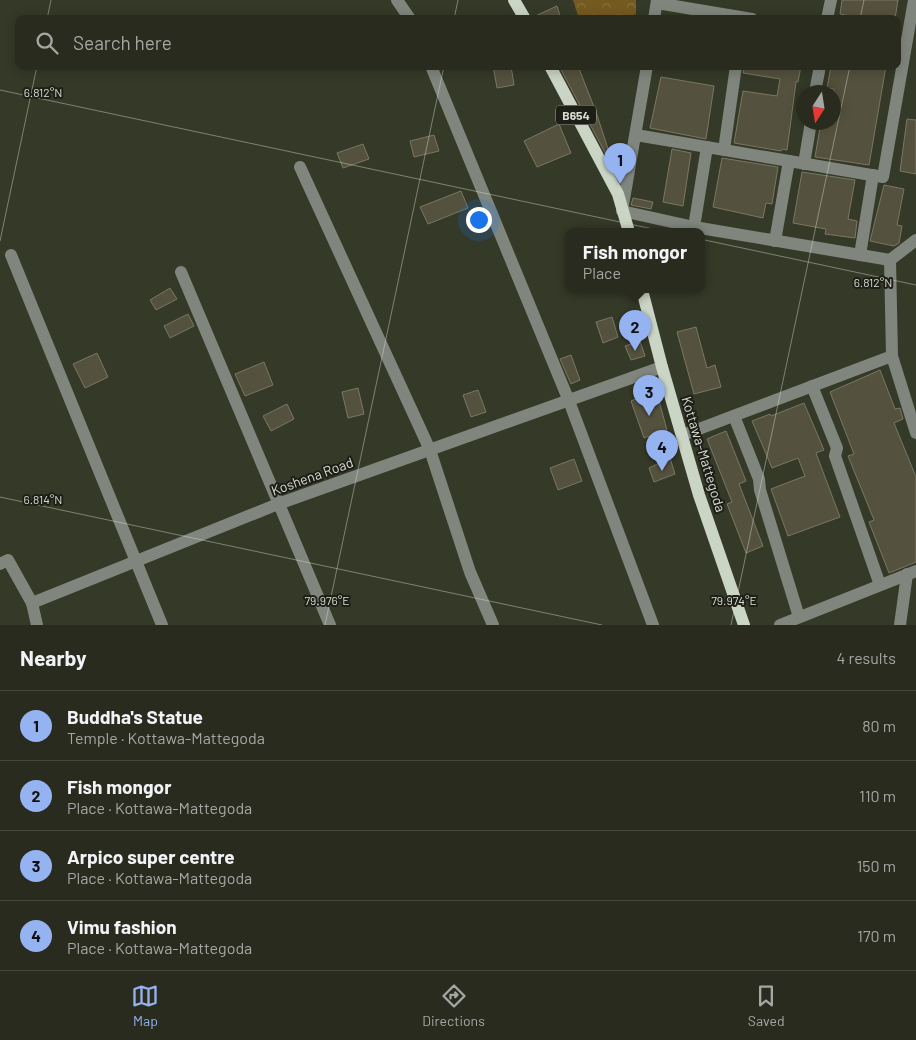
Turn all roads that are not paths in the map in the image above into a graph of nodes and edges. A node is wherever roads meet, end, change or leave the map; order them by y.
1 (397, 0) edge
2 (514, 0) edge
3 (830, 0) edge
4 (914, 0) edge
5 (657, 2) edge
6 (407, 15) edge
7 (522, 15) edge
8 (655, 15) edge
9 (729, 15) edge
10 (828, 15) edge
11 (433, 70) edge
12 (552, 70) edge
13 (646, 70) edge
14 (735, 70) edge
15 (819, 70) edge
16 (816, 85) edge
17 (809, 130) edge
18 (636, 136) junction
19 (707, 147) junction
20 (724, 150) junction
21 (789, 161) junction
22 (804, 164) junction
23 (300, 167) dead end
24 (873, 175) junction
25 (622, 210) junction
26 (694, 227) junction
27 (628, 228) edge
28 (700, 228) edge
29 (705, 229) edge
30 (916, 240) edge
31 (775, 241) junction
32 (11, 255) dead end
33 (860, 255) junction
34 (890, 260) junction
35 (181, 272) dead end
36 (643, 293) edge
37 (892, 356) junction
38 (662, 367) junction
39 (812, 386) junction
40 (569, 401) junction
41 (734, 416) junction
42 (916, 433) edge
43 (683, 436) junction
44 (430, 450) junction
45 (278, 504) junction
46 (136, 561) junction
47 (0, 564) edge
48 (911, 572) edge
49 (880, 585) junction
50 (32, 603) junction
51 (800, 617) junction
52 (37, 625) edge
53 (162, 625) edge
54 (330, 625) edge
55 (493, 625) edge
56 (653, 625) edge
57 (744, 625) edge
58 (780, 625) edge
59 (900, 625) edge

1 - 6 street
2 - 7 main road
3 - 10 street
4 - 24 street
5 - 8 street
5 - 9 street
11 - 40 street
12 - 25 main road, B654
13 - 18 street
14 - 20 street
15 - 16 street
17 - 22 street
18 - 19 street
18 - 25 street
19 - 20 street
19 - 26 street
20 - 21 street
21 - 22 street
21 - 31 street
22 - 24 street
23 - 44 street
24 - 33 street
25 - 26 street
25 - 27 main road, B654
26 - 28 street
29 - 31 street
30 - 34 street
31 - 33 street
32 - 46 street
33 - 34 street
34 - 37 street
35 - 45 street
36 - 38 main road, Kottawa-Mattegoda
37 - 39 street
37 - 42 street
38 - 40 street, Koshena Road
38 - 43 main road, Kottawa-Mattegoda
39 - 41 street
39 - 49 street
40 - 44 street, Koshena Road
40 - 56 street
41 - 43 street
41 - 51 street
43 - 57 main road, Kottawa-Mattegoda
44 - 45 street, Koshena Road
44 - 55 street
45 - 46 street, Koshena Road
45 - 54 street
46 - 50 street, Koshena Road
46 - 53 street
47 - 50 street
48 - 49 street
48 - 59 street
49 - 51 street
50 - 52 street
51 - 58 street

